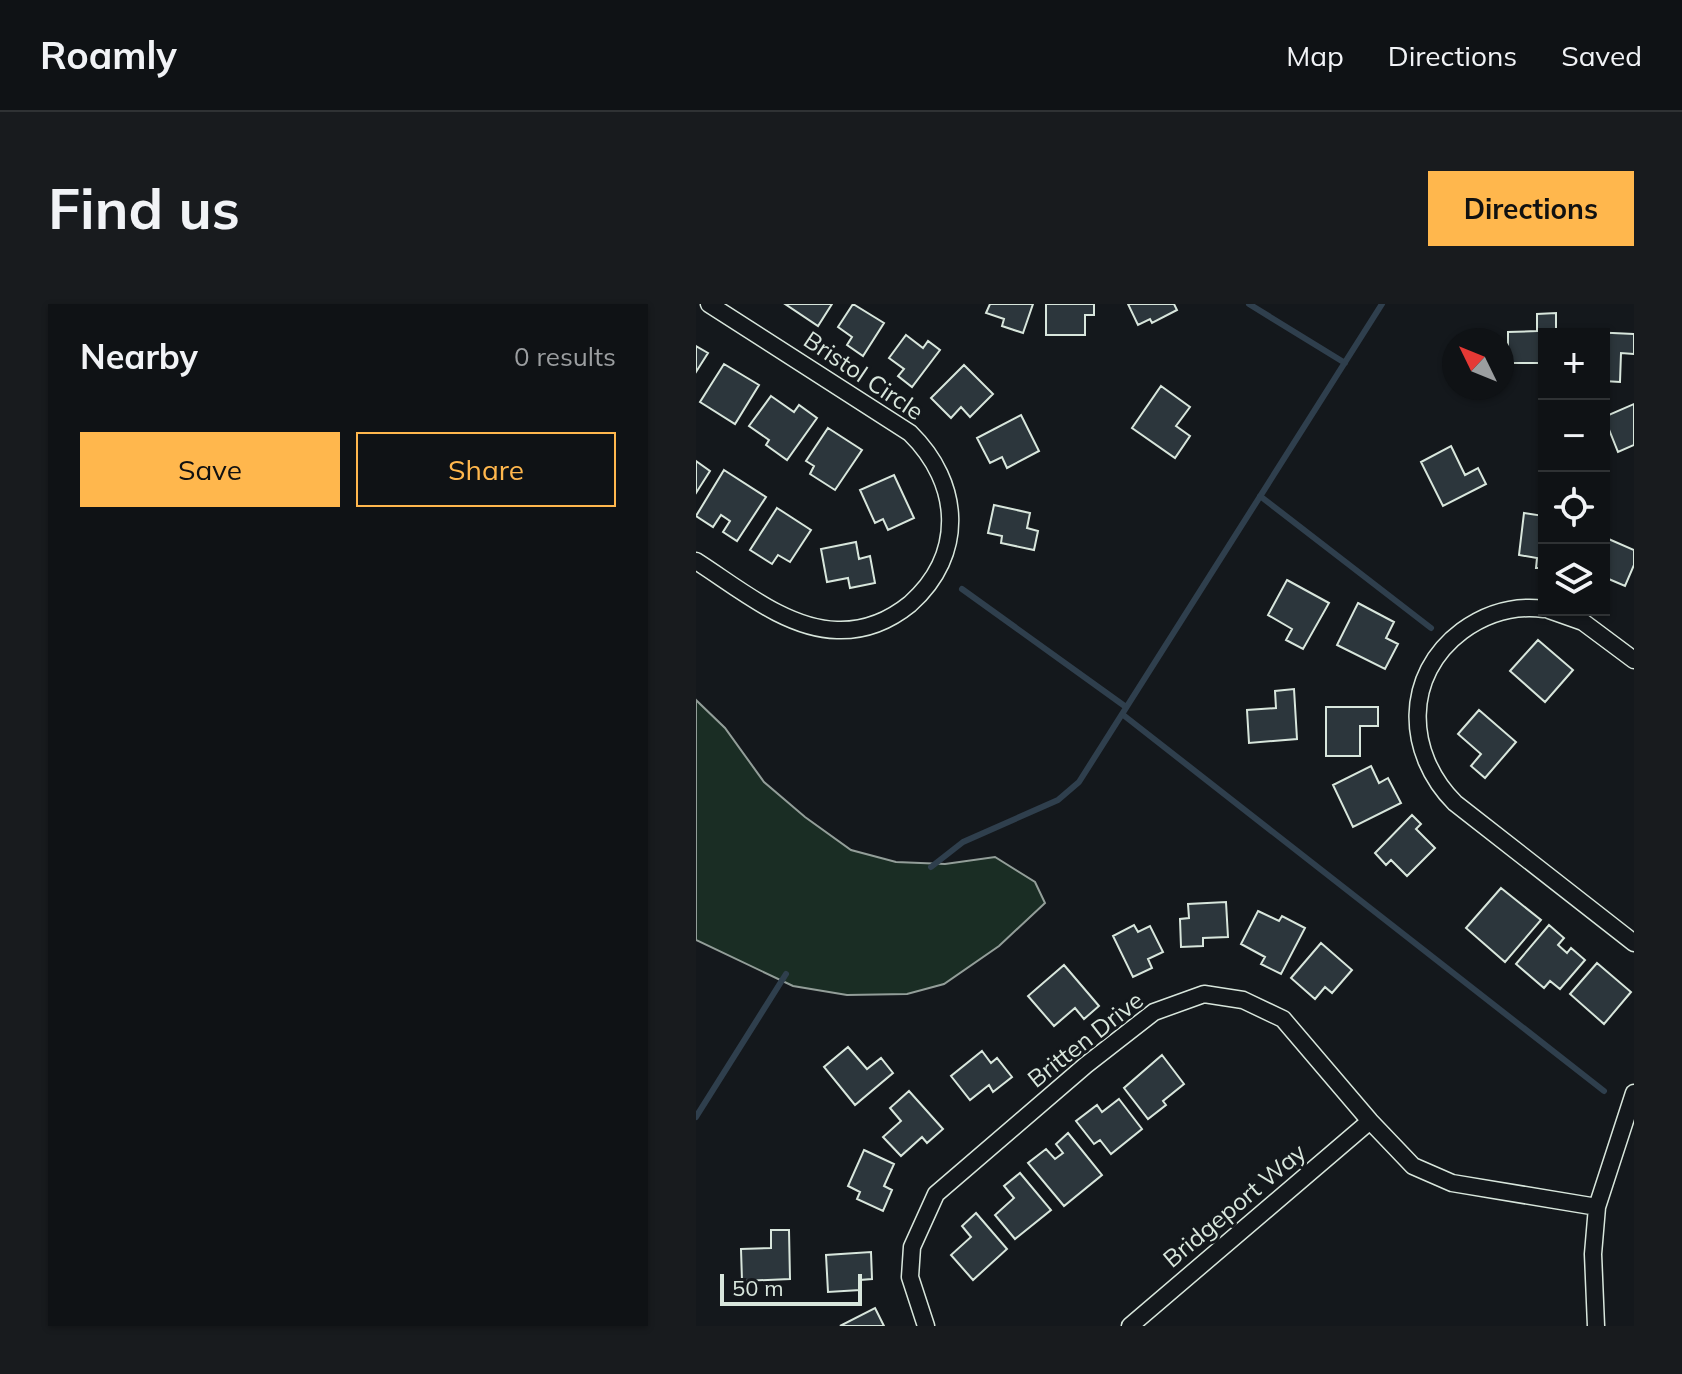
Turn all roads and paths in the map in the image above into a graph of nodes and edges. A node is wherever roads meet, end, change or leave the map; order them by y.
1 (709, 304) edge
2 (696, 561) edge
3 (1538, 610) edge
4 (1564, 616) edge
5 (1634, 660) edge
6 (1634, 943) edge
7 (1634, 1093) edge
8 (1370, 1121) junction
9 (1597, 1207) junction
10 (926, 1326) edge
11 (1130, 1326) edge
12 (1596, 1326) edge

1 - 2 street, Bristol Circle
3 - 6 street
4 - 5 street
7 - 9 street
8 - 9 street, Britten Drive
8 - 10 street, Britten Drive
8 - 11 street, Bridgeport Way
9 - 12 street

